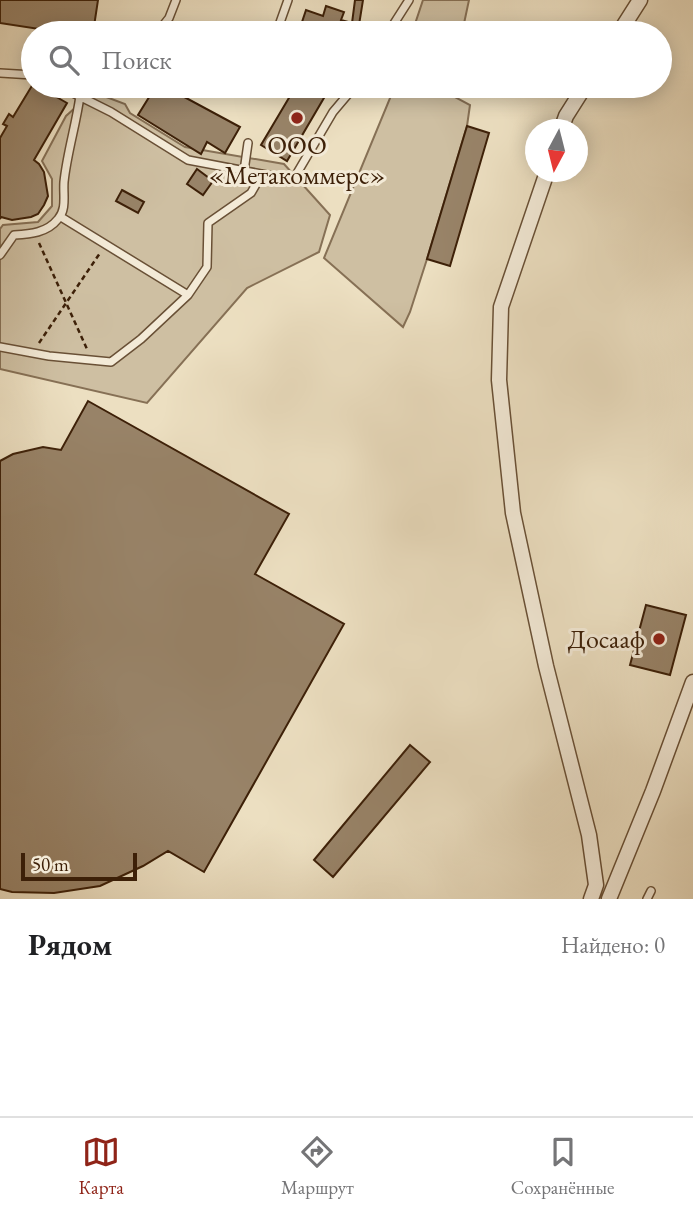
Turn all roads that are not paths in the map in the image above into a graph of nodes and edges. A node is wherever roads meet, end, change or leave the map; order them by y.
1 (176, 0) edge
2 (288, 0) edge
3 (409, 0) edge
4 (640, 0) edge
5 (167, 21) edge
6 (281, 21) edge
7 (396, 21) edge
8 (626, 21) edge
9 (0, 73) edge
10 (21, 74) edge
11 (79, 98) edge
12 (83, 98) edge
13 (345, 98) edge
14 (577, 98) edge
15 (565, 119) edge
16 (247, 144) dead end
17 (244, 171) junction
18 (262, 174) junction
19 (544, 182) edge
20 (61, 217) junction
21 (0, 255) edge
22 (188, 295) junction
23 (0, 347) edge
24 (693, 682) edge
25 (651, 891) dead end
26 (591, 899) edge
27 (609, 899) edge
28 (646, 899) edge

1 - 5 lane
2 - 6 lane
3 - 7 lane
4 - 8 street
9 - 10 lane
11 - 20 lane
12 - 17 lane
13 - 18 lane
14 - 15 street
16 - 17 lane
17 - 18 lane
18 - 22 lane
19 - 26 street
20 - 21 lane
20 - 22 lane
22 - 23 lane
24 - 27 street
25 - 28 lane

